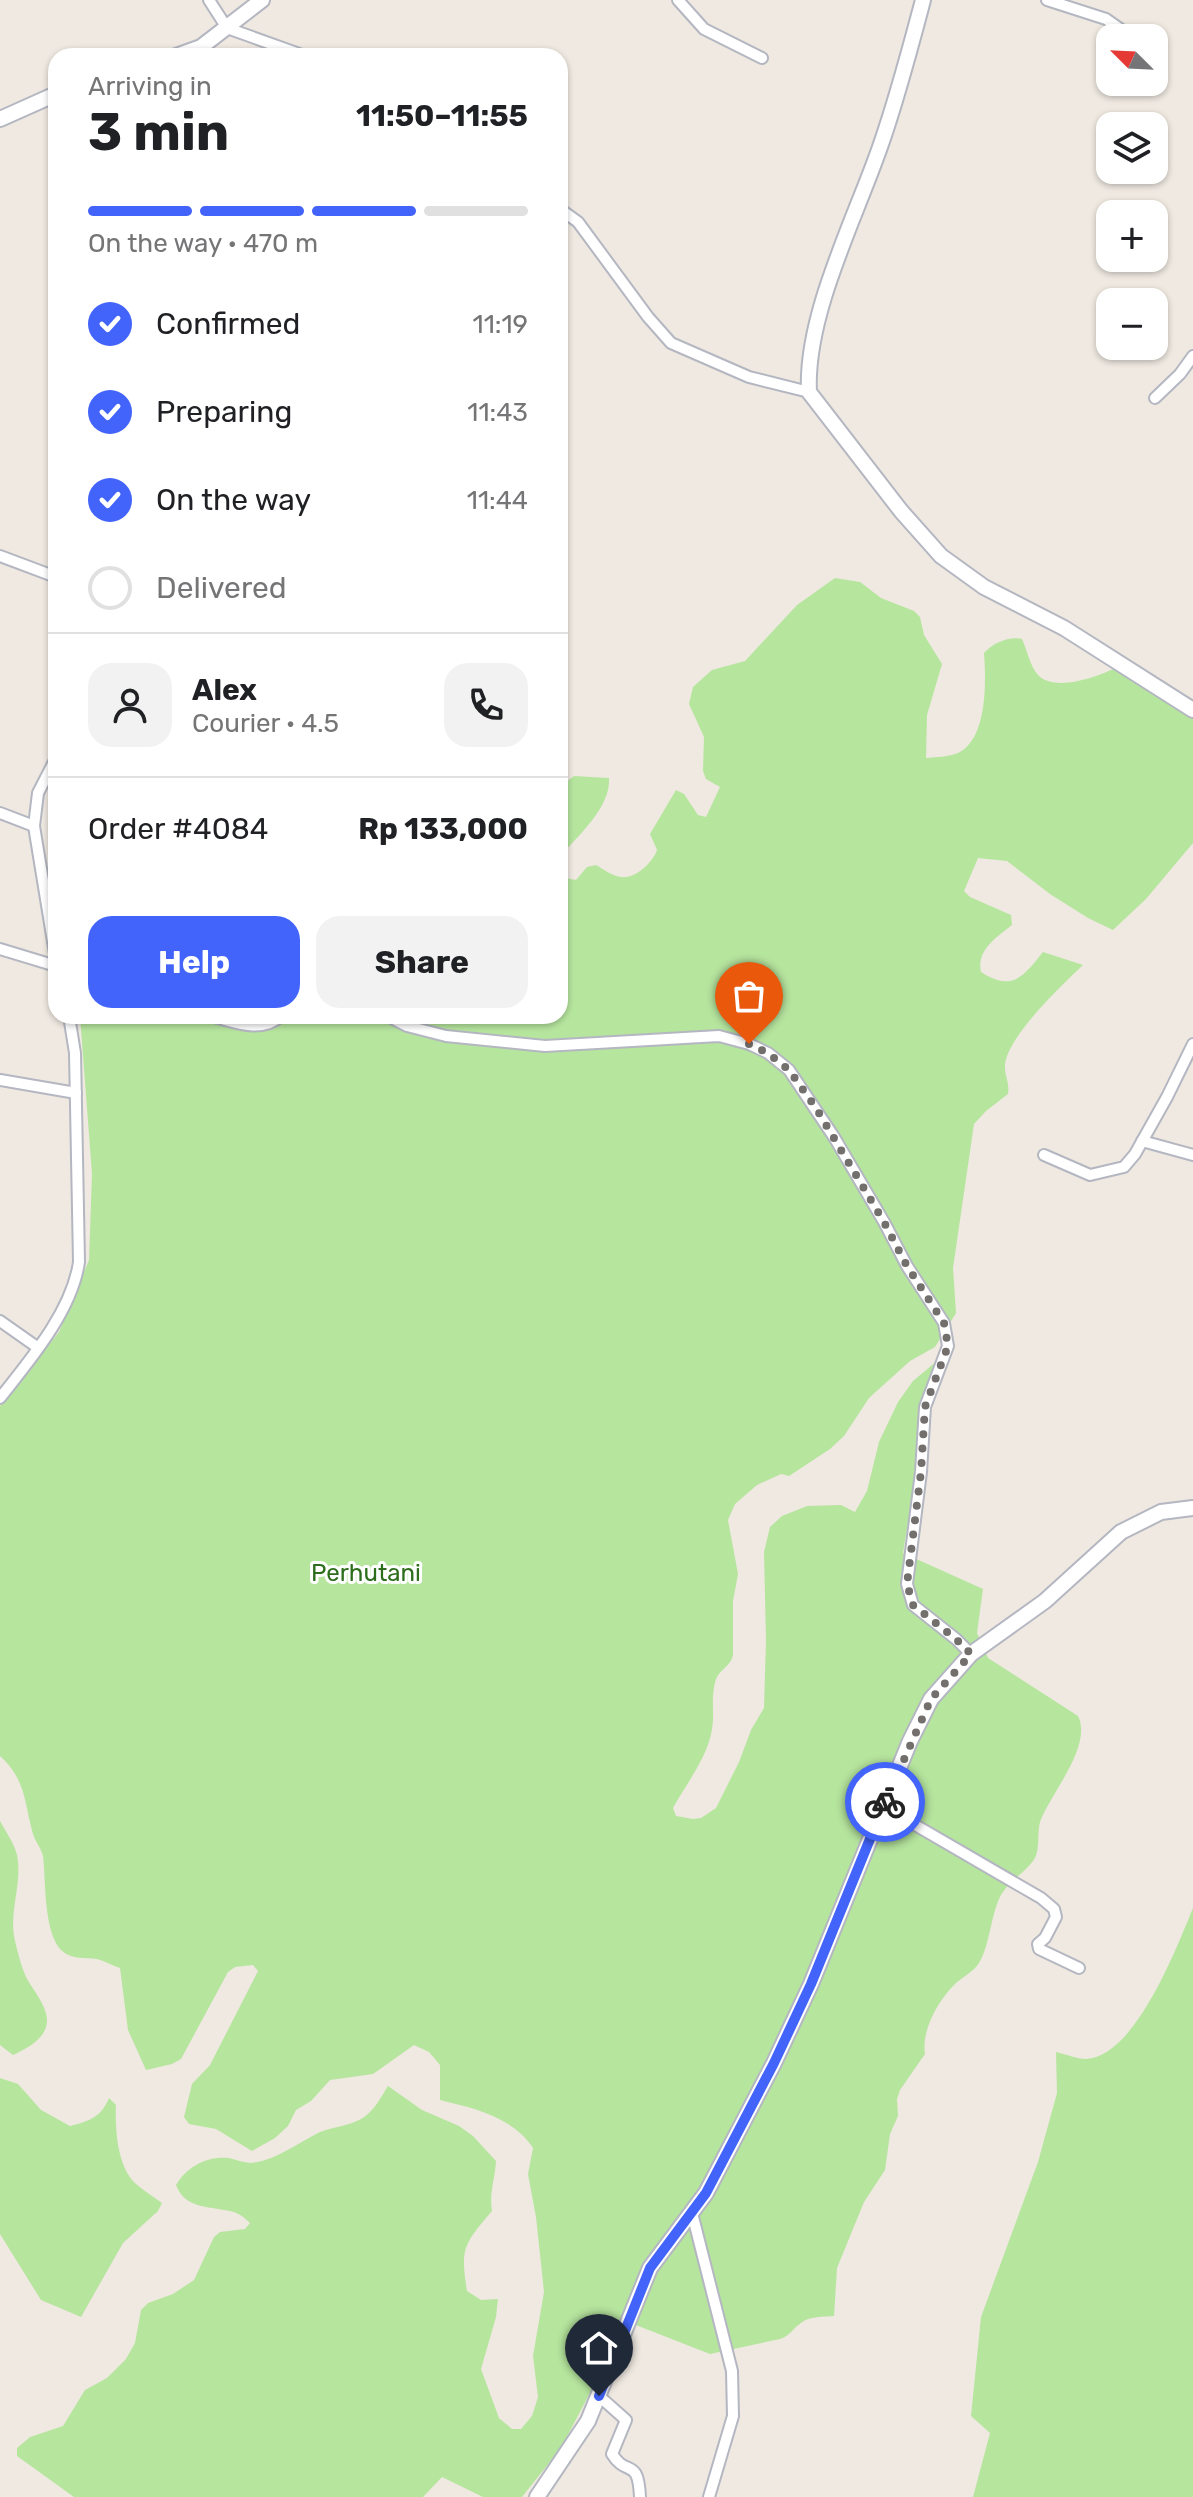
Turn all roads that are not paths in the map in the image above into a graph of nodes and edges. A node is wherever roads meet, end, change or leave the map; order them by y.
1 (209, 0) edge
2 (262, 0) edge
3 (678, 0) edge
4 (923, 0) edge
5 (1047, 0) edge
6 (1113, 24) edge
7 (227, 28) junction
8 (204, 48) edge
9 (283, 48) edge
10 (762, 58) dead end
11 (48, 98) edge
12 (0, 119) edge
13 (568, 215) edge
14 (1193, 356) edge
15 (809, 392) junction
16 (1155, 398) dead end
17 (0, 556) edge
18 (48, 574) edge
19 (1193, 710) edge
20 (48, 774) edge
21 (0, 813) edge
22 (34, 826) junction
23 (48, 911) edge
24 (0, 949) edge
25 (48, 964) edge
26 (70, 1024) edge
27 (246, 1024) edge
28 (268, 1024) edge
29 (403, 1024) edge
30 (1193, 1044) edge
31 (0, 1080) edge
32 (76, 1093) junction
33 (1142, 1141) junction
34 (1044, 1155) dead end
35 (1193, 1155) edge
36 (0, 1321) edge
37 (37, 1347) junction
38 (0, 1398) edge
39 (1193, 1508) edge
40 (971, 1654) junction
41 (877, 1822) junction
42 (1079, 1968) dead end
43 (692, 2213) junction
44 (599, 2396) junction
45 (537, 2497) edge
46 (640, 2497) edge
47 (709, 2497) edge

1 - 7 street
2 - 7 street
3 - 10 street
4 - 15 street
5 - 6 street
7 - 8 street
7 - 9 street
11 - 12 street
13 - 15 street
14 - 16 street
15 - 19 street
17 - 18 street
20 - 22 street
21 - 22 street
22 - 23 street
24 - 25 street
26 - 32 street
27 - 28 street
29 - 40 street
30 - 33 street
31 - 32 street
32 - 37 street
33 - 34 street
33 - 35 street
36 - 37 street
37 - 38 street
39 - 40 street
40 - 41 street
41 - 42 street
41 - 43 street
43 - 44 street
43 - 47 street
44 - 45 street
44 - 46 street

